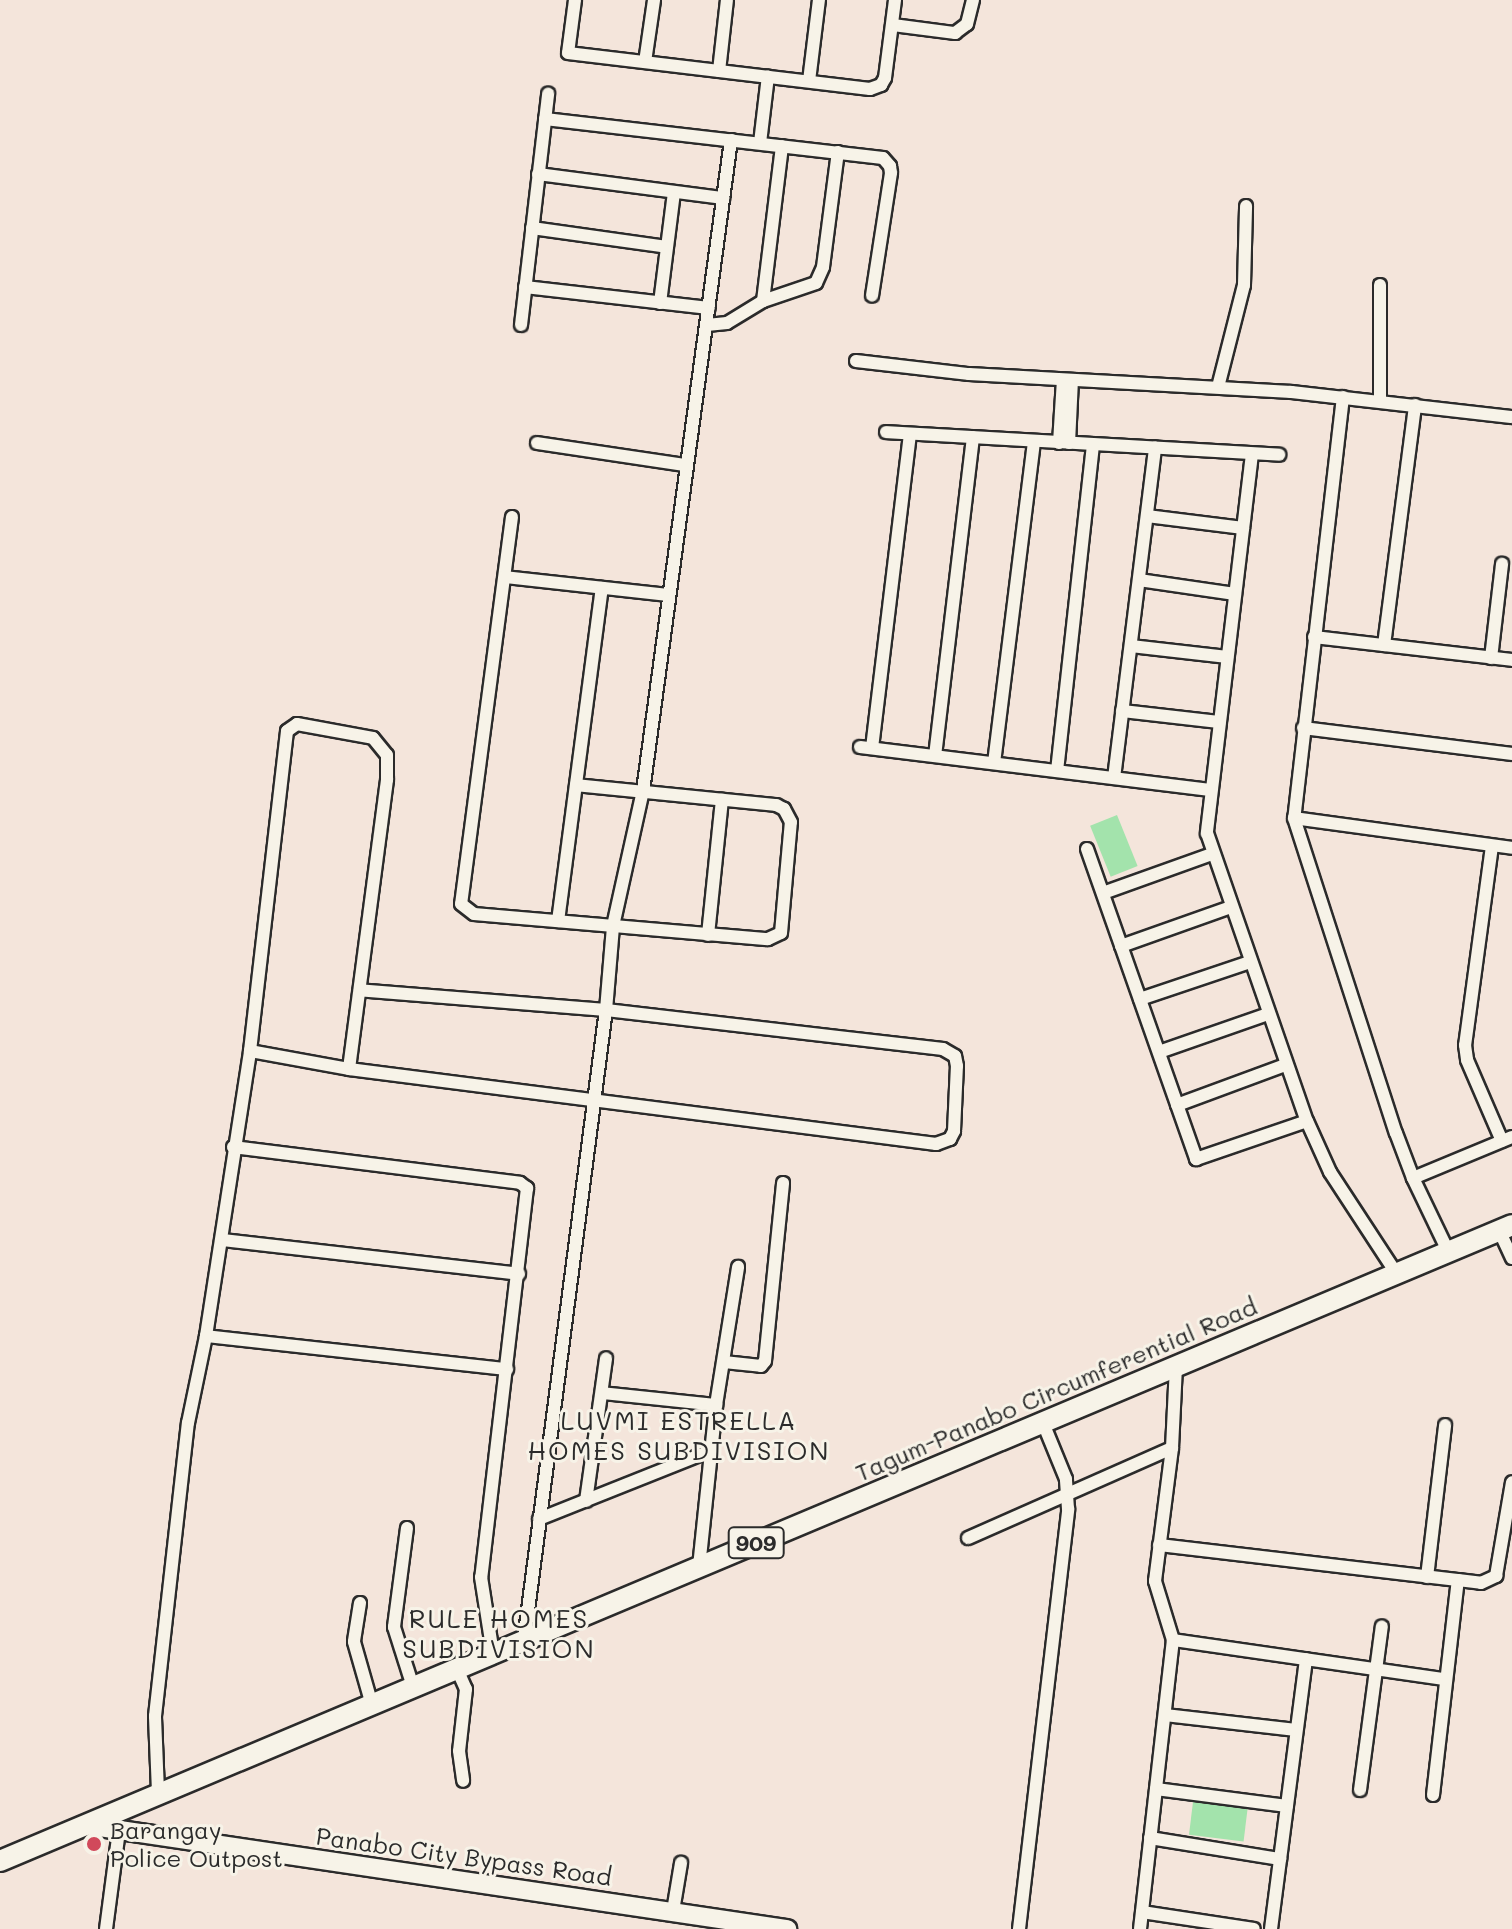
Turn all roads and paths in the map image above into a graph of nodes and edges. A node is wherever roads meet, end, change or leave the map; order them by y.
1 (575, 0) edge
2 (654, 0) edge
3 (727, 0) edge
4 (819, 0) edge
5 (895, 0) edge
6 (973, 0) edge
7 (893, 25) junction
8 (645, 62) junction
9 (719, 71) junction
10 (768, 76) junction
11 (809, 81) junction
12 (548, 94) dead end
13 (545, 119) junction
14 (731, 140) junction
15 (760, 143) junction
16 (782, 146) junction
17 (838, 152) junction
18 (538, 174) junction
19 (674, 192) junction
20 (723, 198) junction
21 (1246, 206) dead end
22 (532, 228) junction
23 (667, 247) junction
24 (1380, 285) dead end
25 (525, 287) junction
26 (872, 296) dead end
27 (763, 301) junction
28 (660, 303) junction
29 (709, 308) junction
30 (521, 325) dead end
31 (707, 325) junction
32 (856, 361) dead end
33 (1068, 380) junction
34 (1218, 387) junction
35 (1343, 397) junction
36 (1380, 401) junction
37 (1415, 405) junction
38 (1512, 417) edge
39 (886, 432) dead end
40 (910, 434) junction
41 (973, 437) junction
42 (1034, 441) junction
43 (537, 443) dead end
44 (1064, 443) junction
45 (1093, 445) junction
46 (1155, 448) junction
47 (1252, 454) junction
48 (1279, 455) dead end
49 (685, 465) junction
50 (1147, 516) junction
51 (512, 517) dead end
52 (1243, 528) junction
53 (1502, 564) dead end
54 (505, 577) junction
55 (1139, 580) junction
56 (602, 588) junction
57 (1235, 594) junction
58 (669, 595) junction
59 (1314, 637) junction
60 (1384, 645) junction
61 (1131, 646) junction
62 (1227, 657) junction
63 (1491, 658) junction
64 (1512, 660) edge
65 (1122, 711) junction
66 (1219, 722) junction
67 (1303, 728) junction
68 (1512, 754) edge
69 (935, 756) junction
70 (994, 763) junction
71 (1057, 771) junction
72 (1114, 778) junction
73 (576, 785) junction
74 (1210, 790) junction
75 (643, 791) junction
76 (722, 800) junction
77 (1294, 818) junction
78 (1492, 846) junction
79 (1512, 848) edge
80 (1087, 849) dead end
81 (1212, 854) junction
82 (1103, 893) junction
83 (1231, 907) junction
84 (558, 921) junction
85 (613, 926) junction
86 (708, 935) junction
87 (1121, 946) junction
88 (1250, 962) junction
89 (360, 990) junction
90 (1140, 999) junction
91 (606, 1010) junction
92 (1268, 1014) junction
93 (250, 1051) junction
94 (1159, 1052) junction
95 (1285, 1065) junction
96 (349, 1069) junction
97 (594, 1100) junction
98 (1177, 1105) junction
99 (1307, 1121) junction
100 (1507, 1139) edge
101 (233, 1147) junction
102 (1413, 1178) junction
103 (783, 1183) dead end
104 (1505, 1227) edge
105 (222, 1240) junction
106 (1448, 1251) junction
107 (1512, 1258) edge
108 (738, 1267) dead end
109 (1396, 1273) junction
110 (519, 1274) junction
111 (206, 1336) junction
112 (606, 1358) dead end
113 (724, 1362) junction
114 (1176, 1366) junction
115 (507, 1369) junction
116 (602, 1393) junction
117 (716, 1405) junction
118 (1043, 1423) junction
119 (1445, 1425) dead end
120 (1172, 1448) junction
121 (710, 1451) junction
122 (1512, 1482) edge
123 (1068, 1496) junction
124 (586, 1501) junction
125 (539, 1519) junction
126 (407, 1528) dead end
127 (968, 1538) dead end
128 (1159, 1545) junction
129 (699, 1567) junction
130 (1427, 1577) junction
131 (1458, 1580) junction
132 (360, 1603) dead end
133 (1382, 1626) dead end
134 (1173, 1640) junction
135 (524, 1641) junction
136 (493, 1654) junction
137 (1306, 1659) junction
138 (457, 1669) junction
139 (1376, 1669) junction
140 (1445, 1679) junction
141 (413, 1687) junction
142 (372, 1705) junction
143 (1165, 1715) junction
144 (1296, 1730) junction
145 (463, 1781) dead end
146 (1156, 1789) junction
147 (1360, 1790) dead end
148 (158, 1792) junction
149 (1433, 1795) dead end
150 (1287, 1806) junction
151 (86, 1825) junction
152 (119, 1830) junction
153 (1150, 1838) junction
154 (1280, 1859) junction
155 (0, 1861) edge
156 (681, 1863) dead end
157 (673, 1911) junction
158 (1142, 1912) junction
159 (696, 1922) edge
160 (106, 1929) edge
161 (787, 1929) edge
162 (1019, 1929) edge
163 (1140, 1929) edge
164 (1254, 1929) edge
165 (1271, 1929) edge

1 - 8 street
2 - 8 street
3 - 9 street
4 - 11 street
5 - 7 street
6 - 7 street
7 - 11 street
8 - 9 street
9 - 10 street
10 - 11 street
10 - 15 street
12 - 13 street
13 - 14 street
13 - 18 street
14 - 15 street
14 - 20 street
15 - 16 street
16 - 17 street
16 - 27 street
17 - 26 street
17 - 27 street
18 - 19 street
18 - 22 street
19 - 20 street
19 - 23 street
20 - 29 street
21 - 34 street
22 - 23 street
22 - 25 street
23 - 28 street
24 - 36 street
25 - 28 street
25 - 30 street
27 - 31 street
28 - 29 street
29 - 31 street
31 - 49 street
32 - 33 street
33 - 34 street
33 - 44 street
34 - 35 street
35 - 36 street
35 - 59 street
36 - 37 street
37 - 38 street
37 - 60 street
39 - 40 street
40 - 41 street
40 - 69 street
41 - 42 street
41 - 69 street
42 - 44 street
42 - 70 street
43 - 49 street
44 - 45 street
45 - 46 street
45 - 71 street
46 - 47 street
46 - 50 street
47 - 48 street
47 - 52 street
49 - 58 street
50 - 52 street
50 - 55 street
51 - 54 street
52 - 57 street
53 - 63 street
54 - 56 street
54 - 84 street
55 - 57 street
55 - 61 street
56 - 58 street
56 - 73 street
57 - 62 street
58 - 75 street
59 - 60 street
59 - 67 street
60 - 63 street
61 - 62 street
61 - 65 street
62 - 66 street
63 - 64 street
65 - 66 street
65 - 72 street
66 - 74 street
67 - 68 street
67 - 77 street
69 - 70 street
70 - 71 street
71 - 72 street
72 - 74 street
73 - 75 street
73 - 84 street
74 - 81 street
75 - 76 street
75 - 85 street
76 - 86 street
76 - 86 street
77 - 78 street
77 - 102 street
78 - 79 street
78 - 100 street
80 - 82 street
81 - 82 street
81 - 83 street
82 - 87 street
83 - 87 street
83 - 88 street
84 - 85 street
85 - 86 street
85 - 91 street
87 - 90 street
88 - 90 street
88 - 92 street
89 - 91 street
89 - 93 street
89 - 96 street
90 - 94 street
91 - 97 street
91 - 97 street
92 - 94 street
92 - 95 street
93 - 96 street
93 - 101 street
94 - 98 street
95 - 98 street
95 - 99 street
96 - 97 street
97 - 125 street
98 - 99 street
99 - 109 street
100 - 102 street
101 - 105 street
101 - 110 street
102 - 106 street
103 - 113 street
104 - 106 main road, Tagum-Panabo Circumferential Road / 909
104 - 107 street
105 - 110 street
105 - 111 street
106 - 109 main road, Tagum-Panabo Circumferential Road / 909
108 - 113 street
109 - 114 main road, Tagum-Panabo Circumferential Road / 909
110 - 115 street
111 - 115 street
111 - 148 street
112 - 116 street
113 - 117 street
114 - 118 main road, Tagum-Panabo Circumferential Road / 909
114 - 120 street
115 - 136 street
116 - 117 street
116 - 124 street
117 - 121 street
118 - 123 street
118 - 129 main road, Tagum-Panabo Circumferential Road / 909
119 - 130 street
120 - 123 street
120 - 128 street
121 - 124 street
121 - 129 street
122 - 131 street
123 - 127 street
123 - 162 street
124 - 125 street
125 - 135 street
126 - 141 street
128 - 130 street
128 - 134 street
129 - 135 main road, Tagum-Panabo Circumferential Road / 909
130 - 131 street
131 - 140 street
132 - 142 street
133 - 139 street
134 - 137 street
134 - 143 street
135 - 136 main road, Tagum-Panabo Circumferential Road / 909
136 - 138 main road, Tagum-Panabo Circumferential Road / 909
137 - 139 street
137 - 144 street
138 - 141 main road, Tagum-Panabo Circumferential Road / 909
138 - 145 street
139 - 140 street
139 - 147 street
140 - 149 street
141 - 142 main road, Tagum-Panabo Circumferential Road / 909
142 - 148 main road, Tagum-Panabo Circumferential Road / 909
143 - 144 street
143 - 146 street
144 - 150 street
146 - 150 street
146 - 153 street
148 - 151 main road, Tagum-Panabo Circumferential Road / 909
150 - 154 street
151 - 152 main road, Panabo City Bypass Road
151 - 155 main road, Tagum-Panabo Circumferential Road / 909
152 - 157 main road, Panabo City Bypass Road
152 - 160 street
153 - 154 street
153 - 158 street
154 - 165 street
156 - 157 street
157 - 159 main road, Panabo City Bypass Road
158 - 163 street
158 - 164 street
159 - 161 main road, Panabo City Bypass Road

